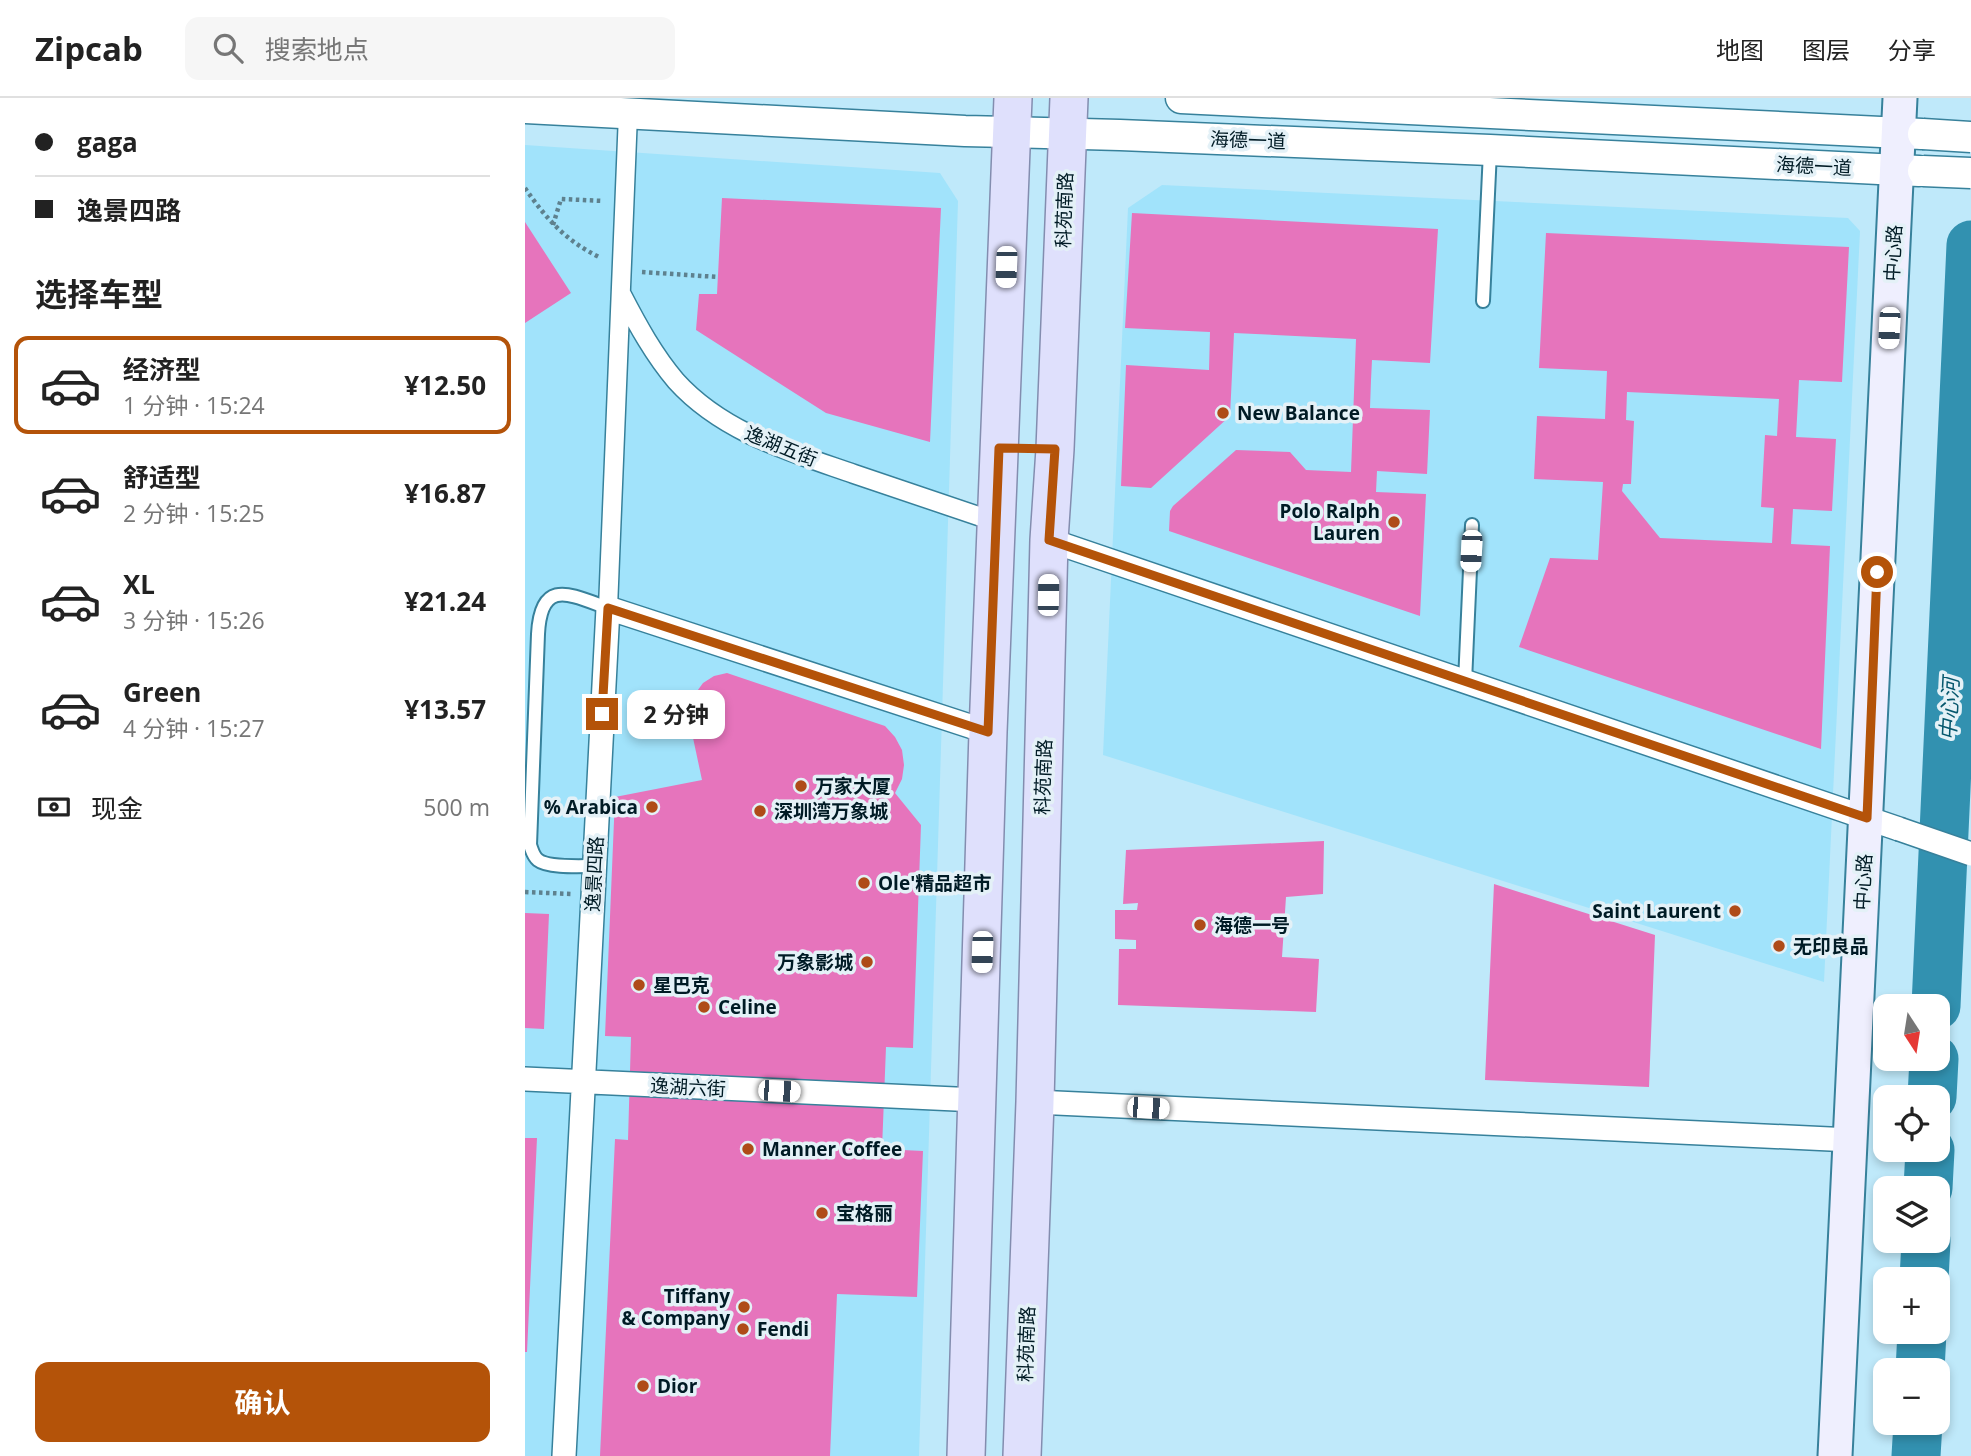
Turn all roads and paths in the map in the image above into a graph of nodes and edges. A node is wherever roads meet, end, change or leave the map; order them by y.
1 (1069, 98) edge
2 (1181, 98) edge
3 (1900, 98) edge
4 (525, 108) edge
5 (628, 114) junction
6 (1012, 115) edge
7 (1067, 134) junction
8 (1910, 134) junction
9 (1971, 137) edge
10 (1490, 150) junction
11 (1910, 171) junction
12 (1971, 173) edge
13 (625, 202) junction
14 (553, 225) dead end
15 (621, 293) junction
16 (1483, 301) dead end
17 (999, 448) junction
18 (1055, 449) junction
19 (996, 522) junction
20 (1472, 525) dead end
21 (1049, 540) junction
22 (608, 608) junction
23 (1465, 682) junction
24 (988, 732) junction
25 (1867, 818) junction
26 (1971, 854) edge
27 (594, 866) junction
28 (525, 892) edge
29 (593, 895) junction
30 (525, 1079) edge
31 (583, 1082) junction
32 (977, 1100) junction
33 (1035, 1102) junction
34 (1851, 1140) junction
35 (564, 1456) edge
36 (966, 1456) edge
37 (1022, 1456) edge
38 (1835, 1456) edge

1 - 7 main road, 科苑南路
2 - 8 street, 海德一道
3 - 8 main road, 中心路
4 - 5 street, 海德一道
5 - 6 street, 海德一道
5 - 13 street
6 - 7 street, 海德一道
6 - 17 main road
7 - 10 street, 海德一道
7 - 18 main road, 科苑南路
8 - 9 street, 海德一道, bridge
8 - 11 main road, 中心路
10 - 11 street, 海德一道
10 - 16 lane
11 - 12 street, 海德一道, bridge
11 - 25 main road, 中心路
13 - 14 path
13 - 15 street
15 - 19 street, 逸湖五街
15 - 22 street
17 - 18 main road
17 - 19 main road
18 - 21 main road, 科苑南路
19 - 24 main road
20 - 23 lane
21 - 23 street
21 - 33 main road, 科苑南路
22 - 24 street
22 - 27 street, 逸景四路
22 - 27 lane
23 - 25 street
24 - 32 main road
25 - 26 street, bridge
25 - 34 main road, 中心路
27 - 29 street, 逸景四路
28 - 29 path
29 - 31 street, 逸景四路
30 - 31 street, 逸湖六街
31 - 32 street, 逸湖六街
31 - 35 street, 逸景四路
32 - 36 main road
33 - 34 street
33 - 37 main road, 科苑南路
34 - 38 main road, 中心路

